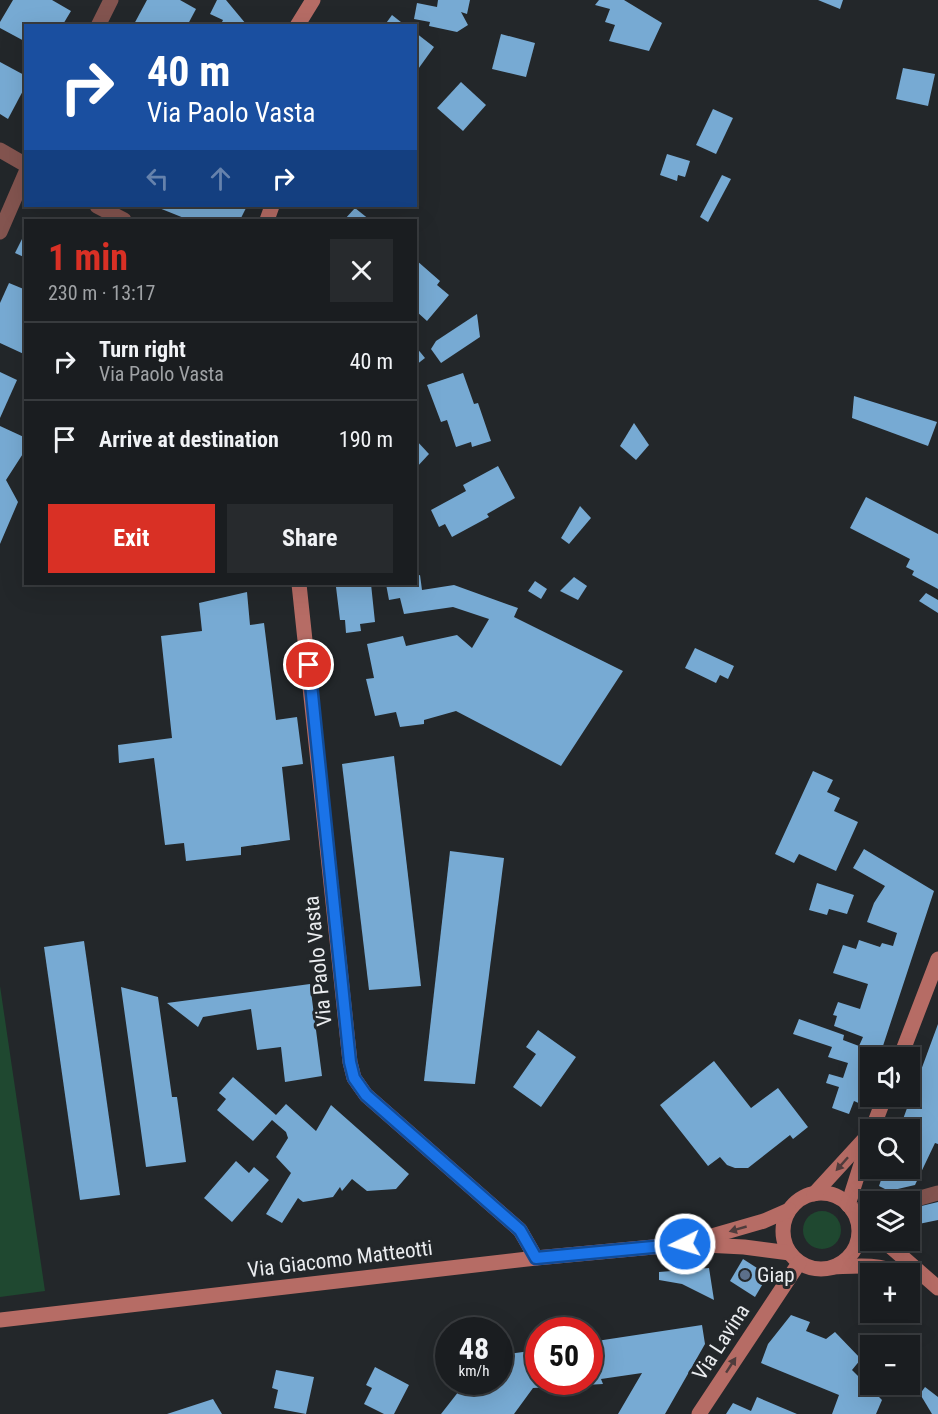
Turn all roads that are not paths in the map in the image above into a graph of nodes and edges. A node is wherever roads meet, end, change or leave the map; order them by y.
1 (111, 0) edge
2 (313, 0) edge
3 (99, 24) edge
4 (298, 24) edge
5 (0, 150) edge
6 (24, 164) edge
7 (24, 177) edge
8 (99, 207) edge
9 (122, 219) edge
10 (0, 232) edge
11 (299, 585) edge
12 (938, 959) edge
13 (904, 1047) edge
14 (860, 1145) edge
15 (860, 1178) edge
16 (938, 1193) edge
17 (814, 1194) junction
18 (920, 1198) edge
19 (789, 1210) junction
20 (852, 1210) junction
21 (860, 1210) edge
22 (860, 1218) edge
23 (685, 1244) junction
24 (895, 1251) edge
25 (536, 1258) junction
26 (794, 1258) junction
27 (860, 1265) edge
28 (834, 1267) junction
29 (920, 1284) edge
30 (938, 1288) edge
31 (938, 1293) edge
32 (0, 1320) edge
33 (699, 1414) edge

1 - 3 street
2 - 4 main road
5 - 6 street
7 - 10 street
8 - 9 street
11 - 25 main road, Via Paolo Vasta
12 - 13 main road
14 -> 17 main road
15 - 20 main road
16 - 18 street
17 - 19 main road
17 - 20 main road
19 -> 23 main road
19 - 26 main road
20 - 21 street
20 - 22 main road
20 - 28 main road
23 - 25 main road, Via Giacomo Matteotti
23 - 26 main road
24 - 30 main road
25 - 32 main road, Via Giacomo Matteotti
26 - 28 main road
33 -> 26 main road, Via Lavina
27 - 28 main road
29 - 31 main road

